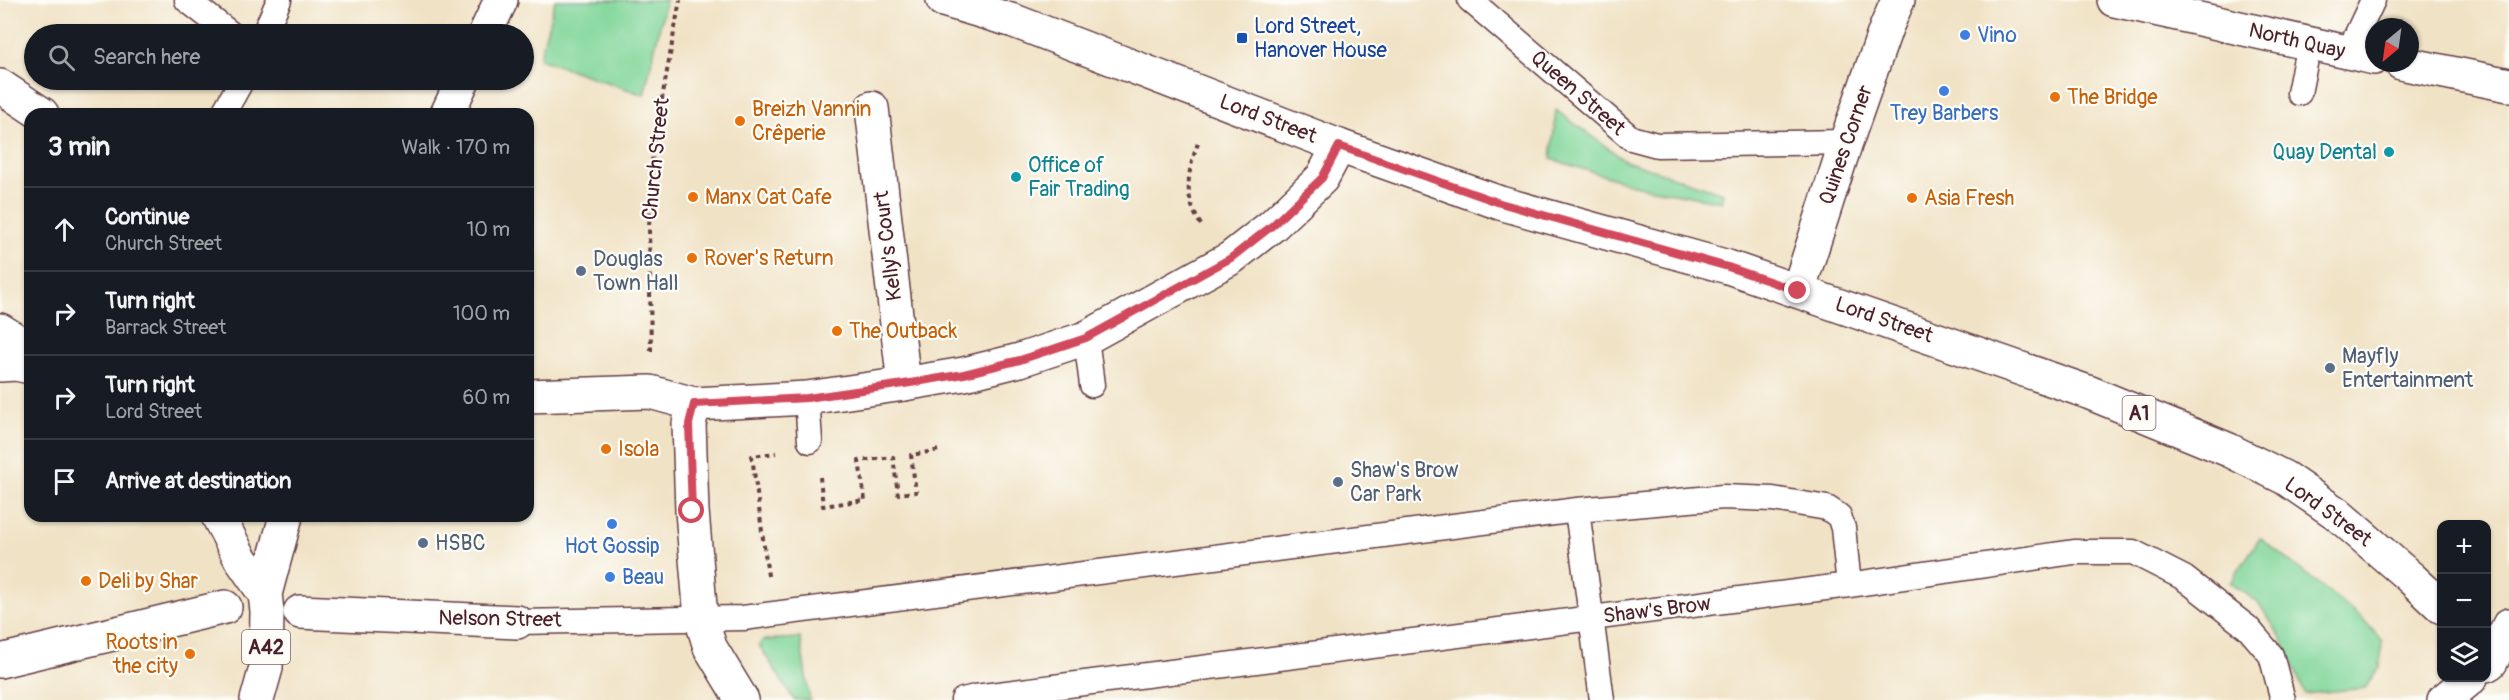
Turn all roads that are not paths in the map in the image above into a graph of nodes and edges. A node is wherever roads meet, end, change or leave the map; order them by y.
1 (187, 0) edge
2 (279, 0) edge
3 (501, 0) edge
4 (943, 0) edge
5 (1470, 0) edge
6 (1898, 0) edge
7 (2114, 0) edge
8 (2373, 0) edge
9 (218, 24) edge
10 (268, 24) edge
11 (490, 24) edge
12 (2309, 44) junction
13 (2361, 55) edge
14 (2419, 67) edge
15 (2509, 85) edge
16 (0, 86) edge
17 (236, 90) edge
18 (458, 90) edge
19 (2299, 93) dead end
20 (33, 108) edge
21 (226, 108) edge
22 (450, 108) edge
23 (872, 108) dead end
24 (1846, 142) junction
25 (1339, 146) junction
26 (1798, 291) junction
27 (1086, 338) junction
28 (904, 384) junction
29 (1092, 385) dead end
30 (534, 396) edge
31 (807, 398) junction
32 (694, 404) junction
33 (810, 441) dead end
34 (1577, 510) junction
35 (221, 522) edge
36 (284, 522) edge
37 (1849, 585) junction
38 (265, 594) junction
39 (2437, 603) edge
40 (225, 607) dead end
41 (300, 612) dead end
42 (701, 618) junction
43 (1591, 618) junction
44 (517, 622) joint
45 (2509, 625) edge
46 (0, 661) edge
47 (2491, 665) edge
48 (2470, 682) edge
49 (257, 700) edge
50 (742, 700) edge
51 (963, 700) edge
52 (1602, 700) edge
53 (2283, 700) edge
54 (2444, 700) edge

1 - 9 lane
2 - 10 lane
3 - 11 main road
4 - 25 main road, Lord Street / A1
5 - 24 lane, Queen Street
6 - 24 main road, Quines Corner
7 - 12 main road, North Quay
8 - 13 lane
12 - 13 main road, North Quay
12 - 19 lane
14 - 15 main road
16 - 20 main road
17 - 21 lane
18 - 22 main road
23 - 28 main road, Kelly's Court
24 - 26 main road, Quines Corner
25 - 26 main road, Lord Street / A1
25 - 27 main road
26 - 39 main road, Lord Street / A1
27 - 28 main road
27 - 29 lane
28 - 31 main road
30 - 32 main road
31 - 32 main road
31 - 33 lane
32 - 42 main road
34 - 37 lane, Nelson Street
34 - 42 lane, Nelson Street
34 - 43 lane
35 - 38 main road
36 - 38 main road
37 - 43 lane, Shaw's Brow
37 - 53 lane, Shaw's Brow
38 - 49 main road, A42
40 - 46 main road
41 - 44 main road, Nelson Street
42 - 44 lane, Nelson Street
42 - 50 main road
43 - 51 lane, Shaw's Brow
43 - 52 lane
45 - 47 main road
48 - 54 main road

